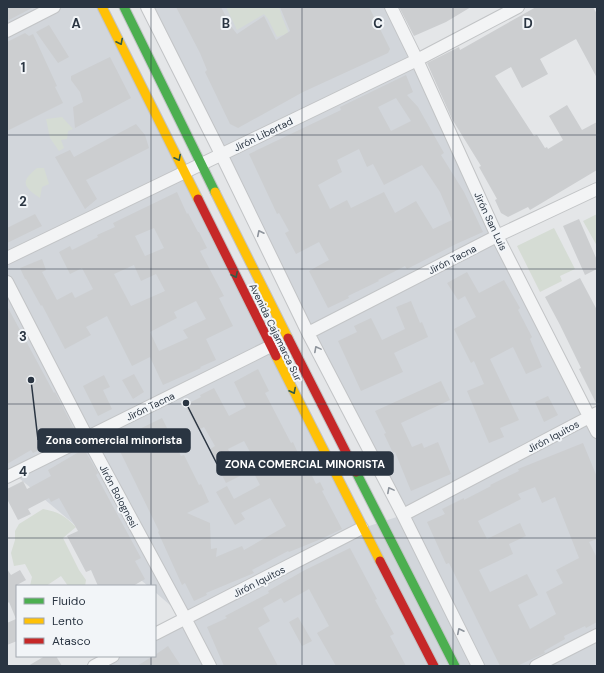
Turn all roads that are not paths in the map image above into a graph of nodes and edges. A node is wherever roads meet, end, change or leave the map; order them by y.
1 (54, 7) edge
2 (102, 7) edge
3 (124, 7) edge
4 (147, 7) edge
5 (391, 7) edge
6 (518, 7) edge
7 (7, 31) edge
8 (417, 60) junction
9 (221, 154) junction
10 (201, 164) junction
11 (185, 172) junction
12 (597, 189) edge
13 (497, 236) junction
14 (7, 258) edge
15 (7, 282) edge
16 (308, 333) junction
17 (270, 346) junction
18 (593, 415) edge
19 (597, 432) edge
20 (87, 437) junction
21 (7, 477) edge
22 (403, 515) junction
23 (362, 528) junction
24 (185, 618) junction
25 (156, 633) edge
26 (597, 635) edge
27 (111, 657) edge
28 (94, 666) edge
29 (210, 666) edge
30 (434, 666) edge
31 (455, 666) edge
32 (478, 666) edge
33 (536, 666) edge

1 - 7 street
2 -> 11 main road, Avenida Cajamarca Sur
3 - 10 main road
4 - 9 street
5 - 8 street, Jirón San Luis
6 - 8 street, Jirón Libertad
8 - 9 street, Jirón Libertad
8 - 13 street, Jirón San Luis
9 - 10 street, Jirón Libertad
16 -> 9 street
10 - 11 street, Jirón Libertad
10 - 31 main road
11 - 14 street, Jirón Libertad
11 -> 17 main road, Avenida Cajamarca Sur
12 - 13 street, Jirón Tacna
13 - 16 street, Jirón Tacna
13 - 18 street, Jirón San Luis
15 - 20 street, Jirón Bolognesi
22 -> 16 street
17 - 20 street, Jirón Tacna
17 -> 23 main road, Avenida Cajamarca Sur
18 - 19 street, Jirón San Luis
18 - 22 street, Jirón Iquitos
20 - 21 street, Jirón Tacna
20 - 24 street, Jirón Bolognesi
32 -> 22 street
23 - 24 street, Jirón Iquitos
23 - 30 main road, Avenida Cajamarca Sur
24 - 25 street, Jirón Iquitos
24 - 29 street, Jirón Bolognesi
26 - 33 street
27 - 28 street

